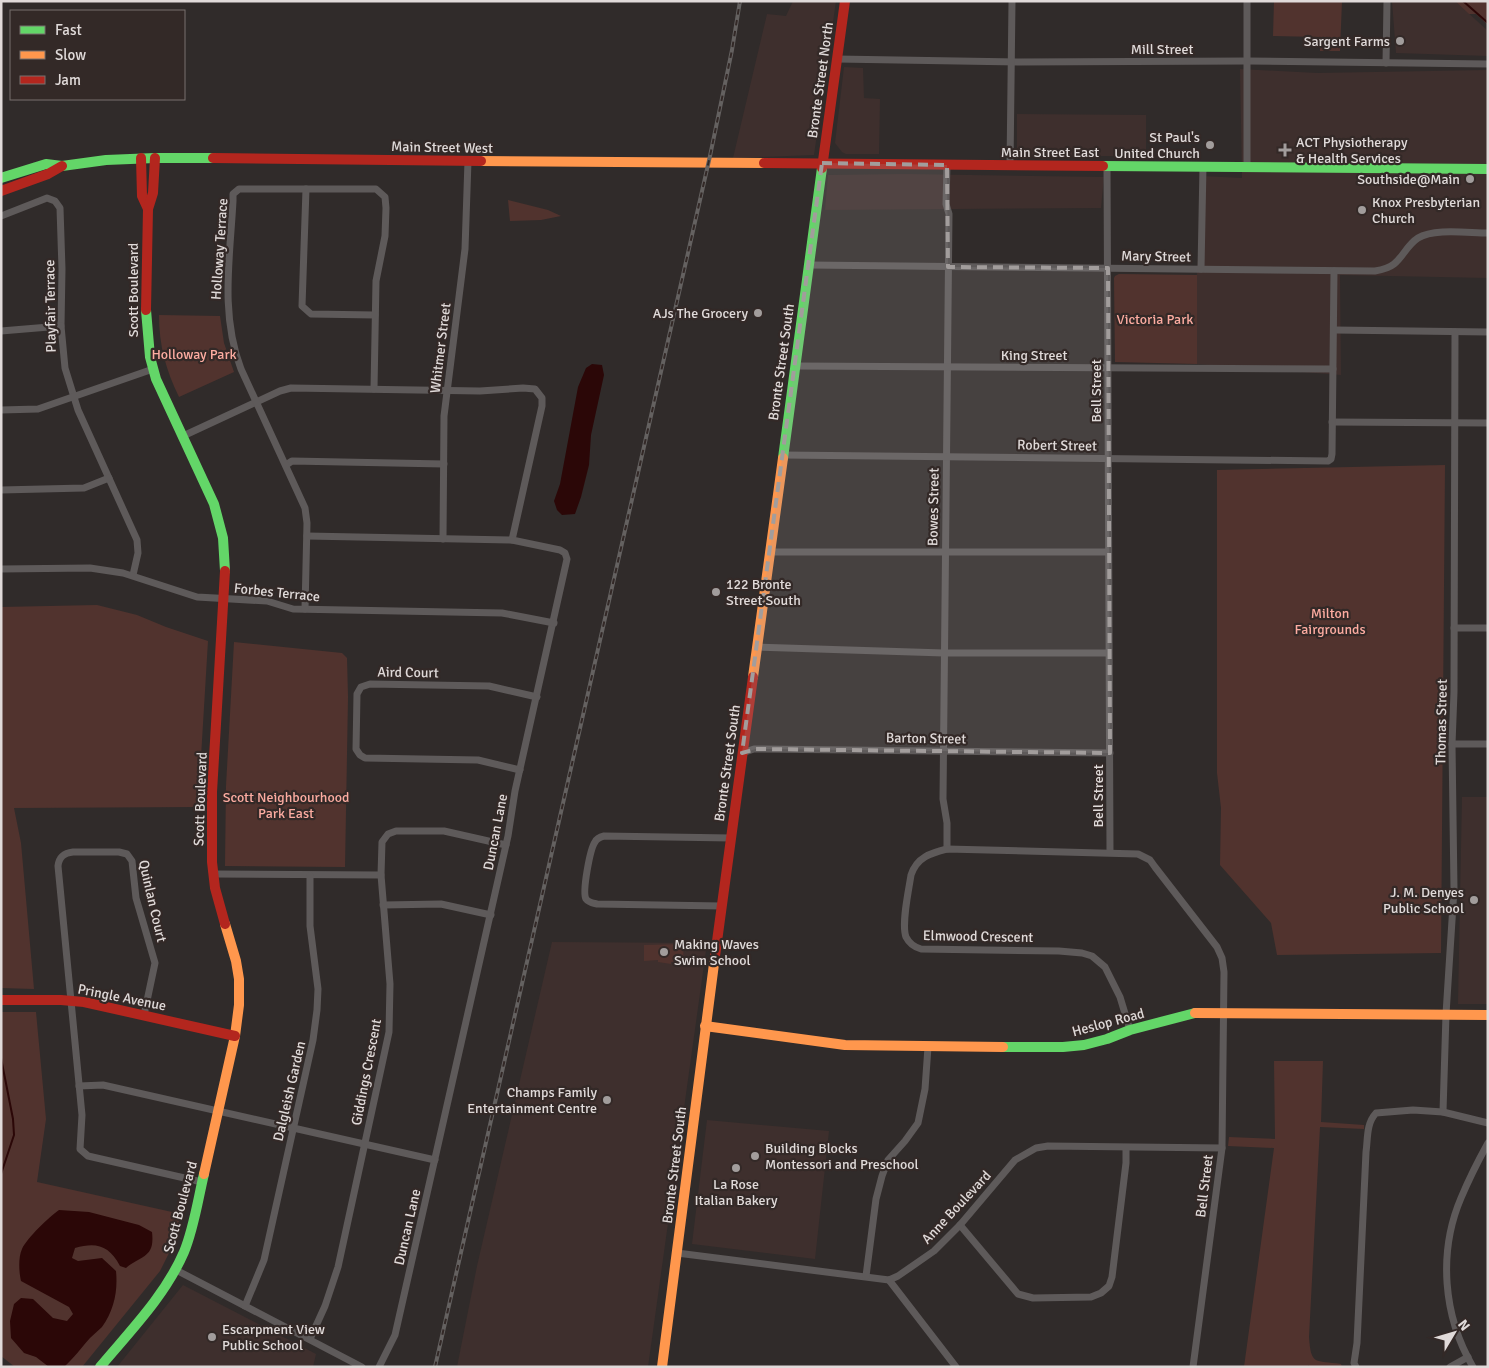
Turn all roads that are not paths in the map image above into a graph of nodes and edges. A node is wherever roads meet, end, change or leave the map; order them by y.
1 (845, 1) edge
2 (1012, 1) edge
3 (1248, 1) edge
4 (1387, 1) edge
5 (837, 59) junction
6 (1248, 61) junction
7 (1012, 62) junction
8 (1386, 63) junction
9 (1488, 64) edge
10 (142, 158) junction
11 (155, 158) junction
12 (468, 161) junction
13 (822, 163) junction
14 (947, 164) junction
15 (62, 166) junction
16 (1010, 166) junction
17 (1108, 166) junction
18 (1203, 166) junction
19 (1247, 167) junction
20 (1488, 168) edge
21 (1, 178) edge
22 (306, 189) junction
23 (1, 191) edge
24 (148, 209) junction
25 (1, 216) edge
26 (1488, 233) edge
27 (809, 264) junction
28 (948, 267) junction
29 (1108, 268) junction
30 (1201, 269) junction
31 (1334, 271) junction
32 (375, 315) junction
33 (61, 326) junction
34 (1335, 330) junction
35 (1, 331) edge
36 (1455, 332) junction
37 (1488, 332) edge
38 (795, 366) junction
39 (947, 367) junction
40 (153, 368) junction
41 (1108, 368) junction
42 (1333, 369) junction
43 (374, 389) junction
44 (448, 390) junction
45 (72, 397) junction
46 (256, 402) junction
47 (1, 410) edge
48 (1332, 422) junction
49 (1455, 423) junction
50 (1488, 424) edge
51 (183, 436) junction
52 (782, 454) junction
53 (946, 456) junction
54 (1109, 458) junction
55 (286, 464) junction
56 (444, 464) junction
57 (109, 478) junction
58 (1, 490) edge
59 (307, 536) junction
60 (443, 539) junction
61 (512, 540) junction
62 (769, 552) junction
63 (1108, 552) junction
64 (945, 553) junction
65 (1, 568) edge
66 (134, 575) junction
67 (224, 599) junction
68 (305, 609) junction
69 (554, 624) junction
70 (1454, 628) junction
71 (1488, 628) edge
72 (757, 647) junction
73 (944, 653) junction
74 (1108, 653) junction
75 (536, 697) junction
76 (1452, 744) junction
77 (1488, 744) edge
78 (943, 751) junction
79 (742, 753) junction
80 (1110, 753) junction
81 (520, 770) junction
82 (731, 838) junction
83 (506, 845) junction
84 (948, 849) junction
85 (1110, 852) junction
86 (213, 874) junction
87 (381, 875) junction
88 (310, 876) junction
89 (383, 905) junction
90 (722, 906) junction
91 (491, 915) junction
92 (7, 1000) edge
93 (71, 1001) junction
94 (1223, 1012) junction
95 (1446, 1014) junction
96 (144, 1015) junction
97 (1488, 1015) edge
98 (706, 1026) junction
99 (1130, 1030) junction
100 (235, 1036) junction
101 (928, 1047) junction
102 (79, 1086) junction
103 (218, 1111) junction
104 (1442, 1112) junction
105 (1488, 1123) edge
106 (294, 1128) junction
107 (1488, 1143) edge
108 (365, 1144) junction
109 (1126, 1148) junction
110 (1222, 1148) junction
111 (435, 1160) junction
112 (202, 1182) junction
113 (960, 1225) junction
114 (677, 1253) junction
115 (176, 1270) junction
116 (866, 1276) junction
117 (890, 1280) junction
118 (245, 1306) junction
119 (310, 1339) junction
120 (1468, 1357) junction
121 (100, 1367) edge
122 (362, 1367) edge
123 (379, 1367) edge
124 (662, 1367) edge
125 (956, 1367) edge
126 (1193, 1367) edge
127 (1356, 1367) edge
128 (1450, 1367) edge
129 (1473, 1367) edge

1 - 5 main road, Bronte Street North
2 - 7 street
3 - 6 street
4 - 8 street
5 - 7 street, Mill Street
5 - 13 main road, Bronte Street North
6 - 7 street, Mill Street
6 - 8 street, Mill Street
6 - 19 street
7 - 16 street
8 - 9 street, Mill Street
10 - 11 main road, Main Street West
10 - 15 main road, Main Street West
10 - 24 main road, Scott Boulevard
11 - 12 main road, Main Street West
11 - 24 main road, Scott Boulevard
12 - 13 main road, Main Street West
12 - 44 street, Whitmer Street
13 - 14 main road, Main Street East
13 - 27 main road, Bronte Street South
14 - 16 main road, Main Street East
14 - 28 street, Bowes Street
15 - 21 main road, Main Street West
15 - 23 main road, Main Street West
16 - 17 main road, Main Street East
17 - 18 main road, Main Street East
17 - 29 street, Bell Street
18 - 19 main road, Main Street East
18 - 30 street
19 - 20 main road, Main Street East
22 - 32 street
22 - 32 street, Holloway Terrace
22 - 46 street, Holloway Terrace
24 - 40 main road, Scott Boulevard
25 - 33 street, Playfair Terrace
26 - 31 street, Mary Street
27 - 28 street, Mary Street
27 - 38 main road, Bronte Street South
28 - 29 street, Mary Street
28 - 39 street, Bowes Street
29 - 30 street, Mary Street
29 - 41 street, Bell Street
30 - 31 street, Mary Street
31 - 34 street
32 - 43 street, Holloway Terrace
33 - 35 street
33 - 45 street, Playfair Terrace
34 - 36 street
34 - 42 street
36 - 37 street
36 - 49 street, Thomas Street
38 - 39 street, King Street
38 - 52 main road, Bronte Street South
39 - 41 street, King Street
39 - 53 street, Bowes Street
40 - 45 street
40 - 51 main road, Scott Boulevard
41 - 42 street, King Street
41 - 54 street, Bell Street
42 - 48 street
43 - 44 street
43 - 46 street
44 - 56 street, Whitmer Street
44 - 61 street
45 - 47 street
45 - 57 street, Playfair Terrace
46 - 51 street
46 - 55 street, Holloway Terrace
48 - 49 street
48 - 54 street, Robert Street
49 - 50 street
49 - 70 street, Thomas Street
51 - 67 main road, Scott Boulevard
52 - 53 street, Robert Street
52 - 62 main road, Bronte Street South
53 - 54 street, Robert Street
53 - 64 street, Bowes Street
54 - 63 street, Bell Street
55 - 56 street
55 - 59 street, Holloway Terrace
56 - 60 street, Whitmer Street
57 - 58 street
57 - 66 street, Playfair Terrace
59 - 60 street, Duncan Lane
59 - 68 street, Holloway Terrace
60 - 61 street, Duncan Lane
61 - 69 street, Duncan Lane
62 - 64 street
62 - 72 main road, Bronte Street South
63 - 64 street
63 - 74 street, Bell Street
64 - 73 street, Bowes Street
65 - 66 street, Forbes Terrace
66 - 67 street, Forbes Terrace
67 - 68 street, Forbes Terrace
67 - 86 main road, Scott Boulevard
68 - 69 street, Forbes Terrace
69 - 75 street, Duncan Lane
70 - 71 street
70 - 76 street, Thomas Street
72 - 73 street
72 - 79 main road, Bronte Street South
73 - 74 street
73 - 78 street, Bowes Street
74 - 80 street, Bell Street
75 - 81 street, Duncan Lane
75 - 81 street, Aird Court
76 - 77 street
76 - 95 street, Thomas Street
78 - 79 street, Barton Street
78 - 80 street, Barton Street
78 - 84 street, Bowes Street
79 - 82 main road, Bronte Street South
80 - 85 street, Bell Street
81 - 83 street, Duncan Lane
82 - 90 main road, Bronte Street South
82 - 90 street
83 - 87 street, Giddings Crescent
83 - 91 street, Duncan Lane
84 - 85 street, Elmwood Crescent
84 - 99 street, Elmwood Crescent
85 - 94 street, Bell Street
86 - 88 street
86 - 100 main road, Scott Boulevard
87 - 88 street
87 - 89 street, Giddings Crescent
88 - 106 street, Dalgleish Garden
89 - 91 street
89 - 108 street, Giddings Crescent
90 - 98 main road, Bronte Street South
91 - 111 street, Duncan Lane
92 - 93 main road, Pringle Avenue
93 - 96 main road, Pringle Avenue
93 - 96 street, Quinlan Court
93 - 102 street
94 - 95 main road, Heslop Road
94 - 99 main road, Heslop Road
94 - 110 street, Bell Street
95 - 97 main road, Heslop Road
95 - 104 street, Thomas Street
96 - 100 main road, Pringle Avenue
98 - 101 main road, Heslop Road
98 - 114 main road, Bronte Street South
99 - 101 main road, Heslop Road
100 - 103 main road, Scott Boulevard
101 - 116 street
102 - 103 street
102 - 112 street
103 - 106 street
103 - 112 main road, Scott Boulevard
104 - 105 street
104 - 127 street
106 - 108 street
106 - 118 street, Dalgleish Garden
107 - 120 street
108 - 111 street
108 - 119 street, Giddings Crescent
109 - 110 street, Anne Boulevard
109 - 113 street, Anne Boulevard
109 - 113 street
110 - 126 street, Bell Street
111 - 123 street, Duncan Lane
112 - 115 main road, Scott Boulevard
113 - 117 street, Anne Boulevard
114 - 116 street
114 - 124 main road, Bronte Street South
115 - 118 street
115 - 121 main road, Scott Boulevard
116 - 117 street
117 - 125 street
118 - 119 street
119 - 122 street
120 - 128 street
120 - 129 street

